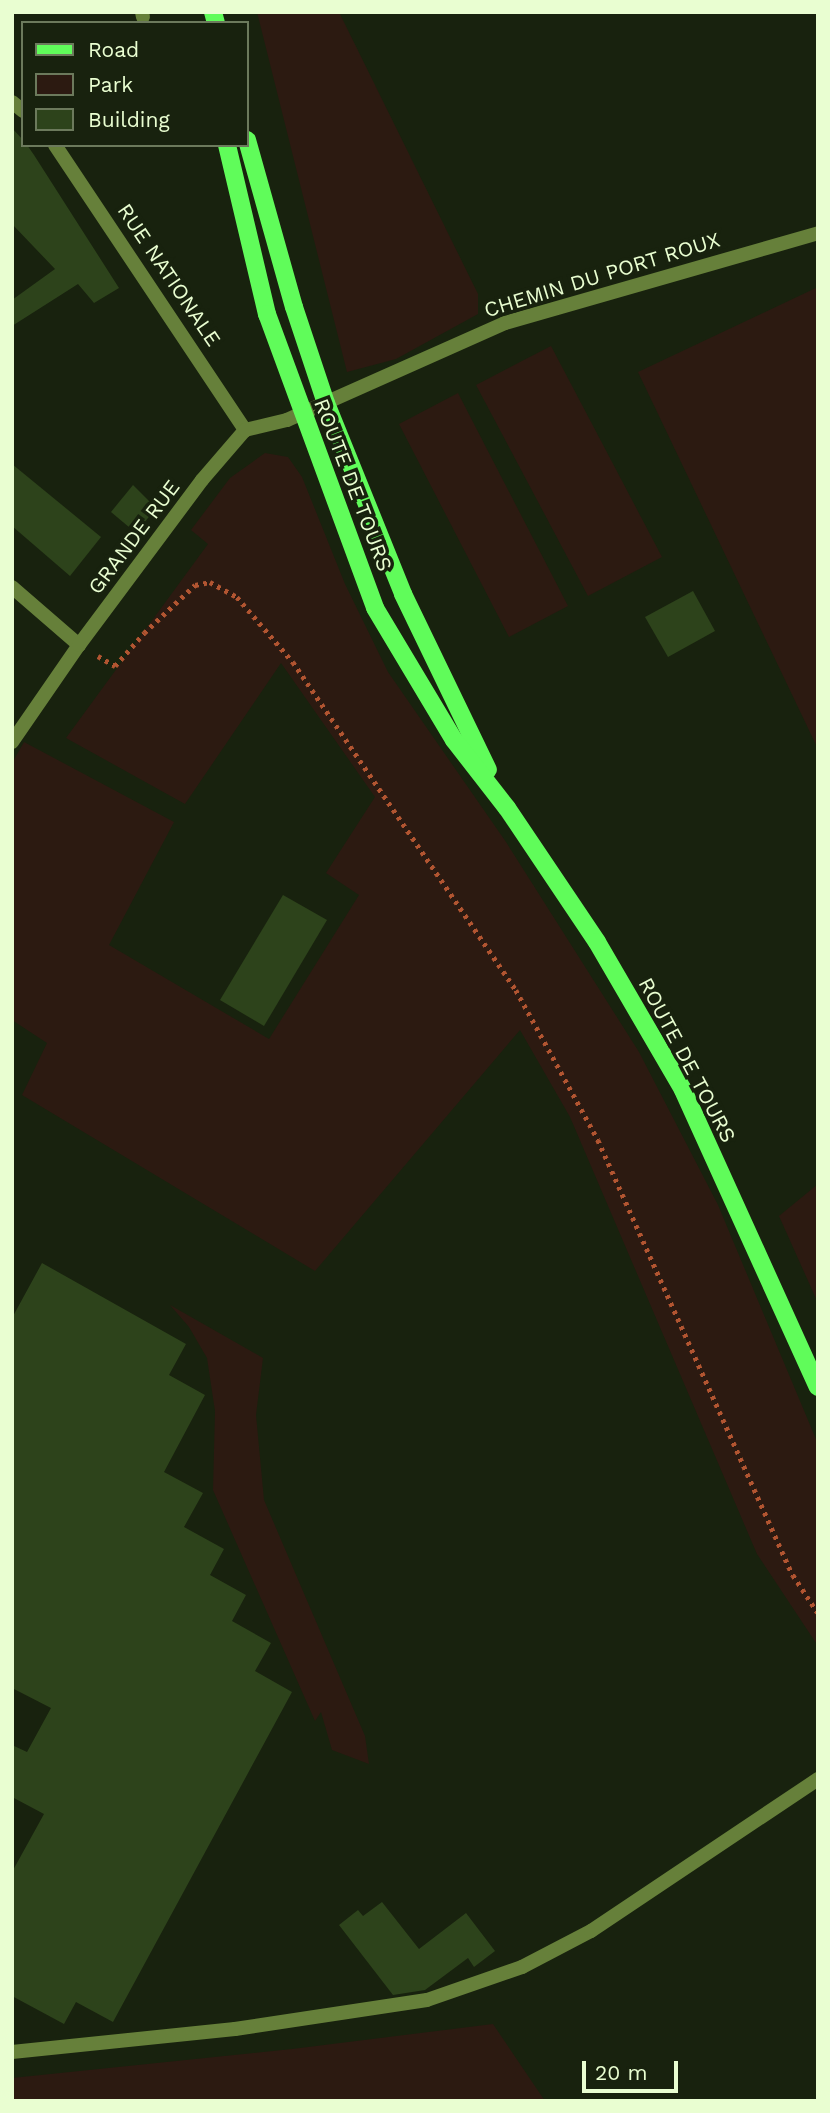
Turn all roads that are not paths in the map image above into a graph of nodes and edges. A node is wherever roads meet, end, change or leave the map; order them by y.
1 (248, 144) edge
2 (56, 147) edge
3 (227, 147) edge
4 (818, 233) edge
5 (326, 402) junction
6 (302, 414) junction
7 (245, 430) junction
8 (12, 587) edge
9 (79, 645) junction
10 (12, 742) edge
11 (507, 808) junction
12 (818, 1387) edge
13 (818, 1779) edge
14 (12, 2052) edge

1 - 5 main road, ROUTE DE TOURS
2 - 7 street, RUE NATIONALE
3 - 6 main road, ROUTE DE TOURS
4 - 5 street, CHEMIN DU PORT ROUX
5 - 6 street
5 - 11 main road, ROUTE DE TOURS
6 - 7 street
6 - 11 main road, ROUTE DE TOURS
7 - 9 street, GRANDE RUE
8 - 9 street
9 - 10 street, GRANDE RUE
11 - 12 main road, ROUTE DE TOURS
13 - 14 street

